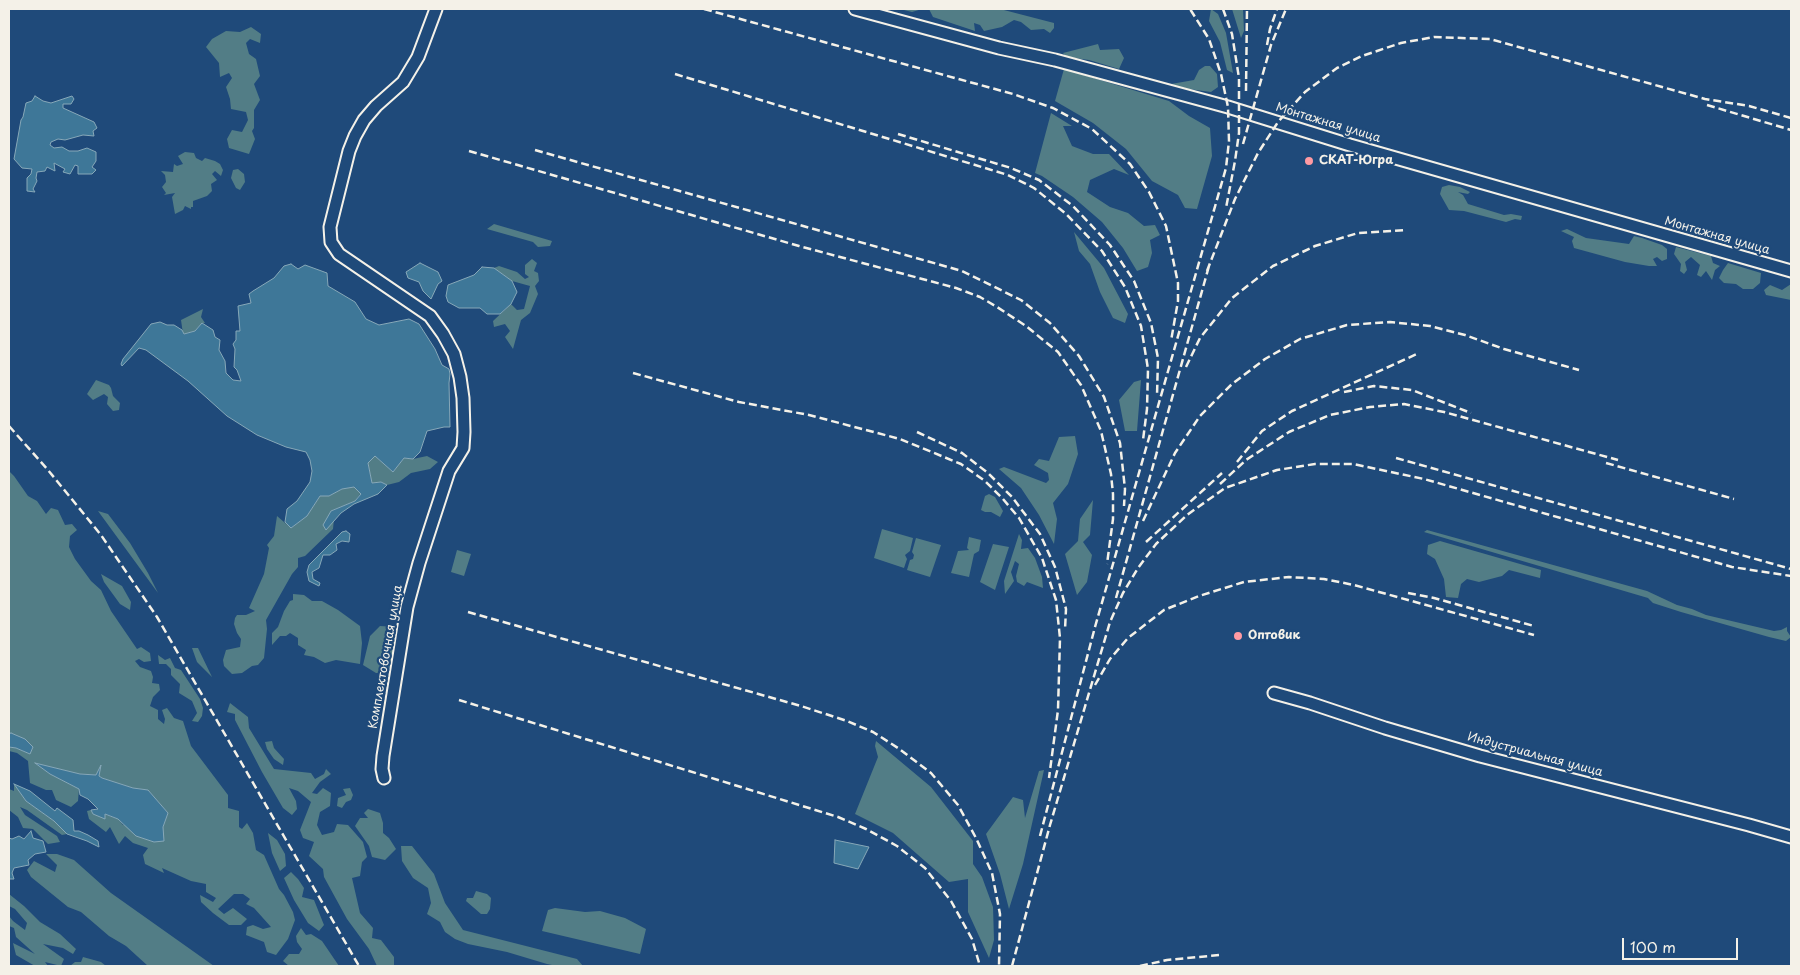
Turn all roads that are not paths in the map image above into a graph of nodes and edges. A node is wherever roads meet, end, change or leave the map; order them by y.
1 (436, 9) edge
2 (855, 9) edge
3 (1791, 271) edge
4 (1274, 693) dead end
5 (384, 778) dead end
6 (1791, 837) edge

1 - 5 street, Комплектовочная улица
2 - 3 street, Монтажная улица
4 - 6 street, Индустриальная улица

